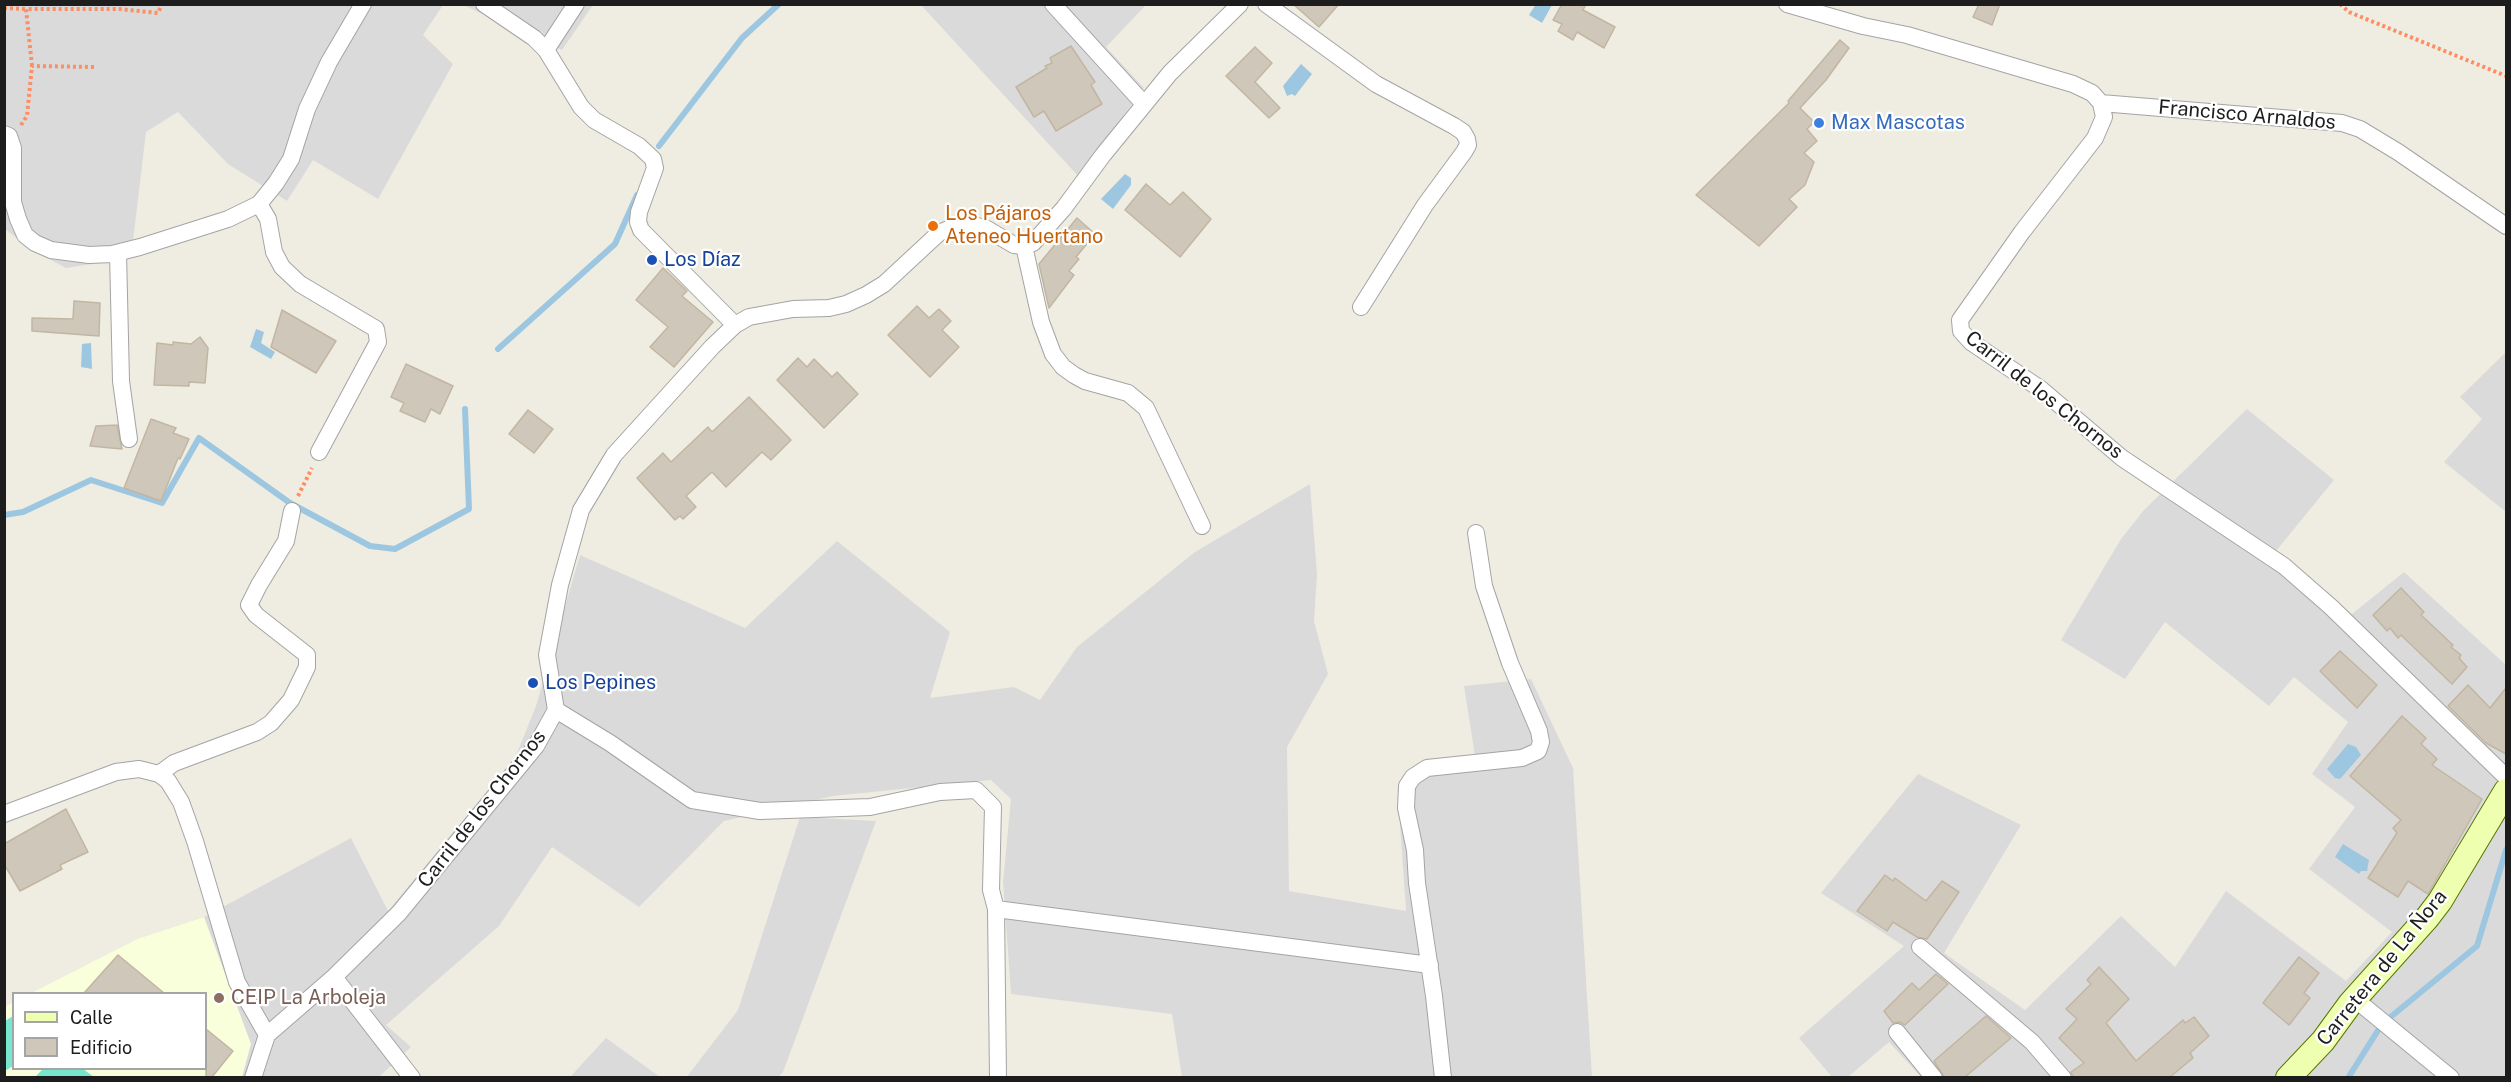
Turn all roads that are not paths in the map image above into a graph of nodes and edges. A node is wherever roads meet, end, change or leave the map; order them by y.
1 (363, 4) edge
2 (484, 4) edge
3 (576, 4) edge
4 (1053, 4) edge
5 (1240, 4) edge
6 (1266, 4) edge
7 (1787, 4) edge
8 (546, 50) junction
9 (2101, 103) junction
10 (1144, 104) junction
11 (8, 137) edge
12 (259, 204) junction
13 (2506, 226) edge
14 (1024, 246) junction
15 (118, 253) junction
16 (1361, 307) dead end
17 (735, 325) junction
18 (129, 439) dead end
19 (319, 452) road end
20 (294, 506) road end
21 (1202, 526) dead end
22 (1476, 533) dead end
23 (556, 710) junction
24 (159, 774) junction
25 (2506, 777) edge
26 (2506, 791) edge
27 (4, 814) edge
28 (996, 909) junction
29 (1920, 948) dead end
30 (1430, 965) junction
31 (334, 977) junction
32 (2355, 999) junction
33 (1897, 1032) dead end
34 (267, 1035) junction
35 (253, 1077) edge
36 (412, 1077) edge
37 (998, 1077) edge
38 (1443, 1077) edge
39 (1935, 1077) edge
40 (2063, 1077) edge
41 (2288, 1077) edge
42 (2451, 1077) edge

1 - 12 street
2 - 8 street
3 - 8 street
4 - 10 street
5 - 10 street
6 - 16 street
7 - 9 street
8 - 17 street
9 - 13 street, Francisco Arnaldos
9 - 25 street, Carril de los Chornos
10 - 14 street
11 - 15 street
12 - 15 street
12 - 19 street
14 - 17 street, Carril de los Chornos
14 - 21 street
15 - 18 street
17 - 23 street, Carril de los Chornos
20 - 24 street
22 - 30 street
23 - 28 street
23 - 31 street, Carril de los Chornos
24 - 27 street
24 - 34 street
26 - 32 main road, Carretera de La Ñora
28 - 30 street
28 - 37 street
29 - 40 street
30 - 38 street
31 - 34 street, Carril de los Chornos
31 - 36 street
32 - 41 main road, Carretera de La Ñora
32 - 42 street
33 - 39 street
34 - 35 street

